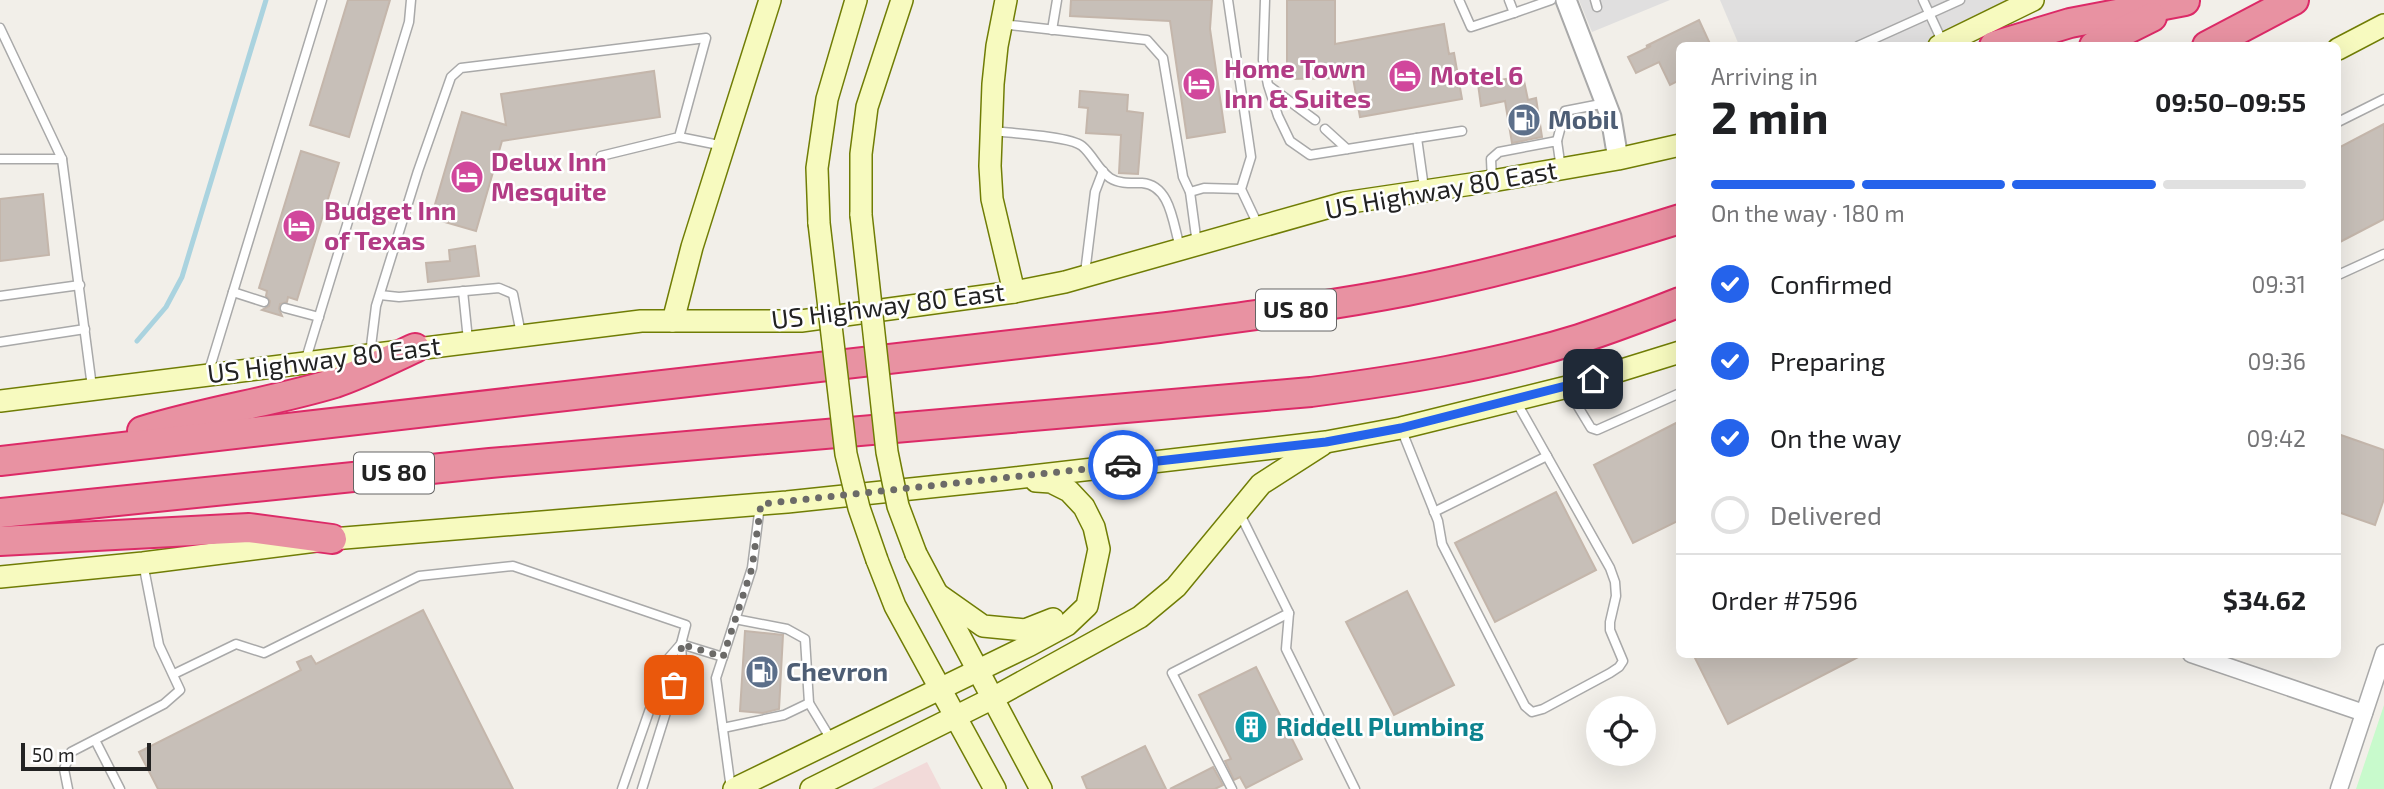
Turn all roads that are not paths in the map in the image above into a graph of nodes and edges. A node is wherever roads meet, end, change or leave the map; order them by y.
1 (322, 0) edge
2 (411, 0) edge
3 (770, 0) edge
4 (856, 0) edge
5 (902, 0) edge
6 (1006, 0) edge
7 (1057, 0) edge
8 (1228, 0) edge
9 (1265, 0) edge
10 (1458, 0) edge
11 (1510, 0) edge
12 (1551, 0) edge
13 (1566, 0) edge
14 (1923, 0) edge
15 (1960, 0) edge
16 (2033, 0) edge
17 (2185, 0) edge
18 (2294, 0) edge
19 (1514, 13) junction
20 (1929, 15) junction
21 (1001, 24) junction
22 (2384, 25) edge
23 (0, 27) edge
24 (1052, 30) junction
25 (1867, 42) edge
26 (1940, 42) edge
27 (1947, 42) edge
28 (2007, 42) edge
29 (2102, 42) edge
30 (2215, 42) edge
31 (2341, 47) edge
32 (1268, 86) junction
33 (2384, 99) edge
34 (1606, 103) junction
35 (1315, 120) dead end
36 (2341, 120) edge
37 (1325, 129) dead end
38 (992, 131) junction
39 (1462, 131) dead end
40 (679, 137) junction
41 (1417, 138) junction
42 (1557, 141) junction
43 (724, 146) junction
44 (1676, 146) edge
45 (1347, 149) junction
46 (601, 156) dead end
47 (0, 159) edge
48 (62, 159) junction
49 (1618, 159) junction
50 (1561, 169) junction
51 (1103, 171) junction
52 (1492, 181) junction
53 (1241, 189) junction
54 (1424, 191) junction
55 (1190, 192) junction
56 (1676, 220) edge
57 (1259, 228) junction
58 (1189, 246) junction
59 (2384, 254) edge
60 (2341, 274) edge
61 (1085, 276) junction
62 (80, 285) junction
63 (463, 291) junction
64 (233, 292) junction
65 (1014, 292) junction
66 (380, 295) junction
67 (0, 296) edge
68 (264, 302) dead end
69 (1676, 303) edge
70 (285, 308) dead end
71 (318, 317) junction
72 (673, 321) junction
73 (85, 329) junction
74 (521, 336) junction
75 (0, 342) edge
76 (468, 342) junction
77 (415, 348) junction
78 (1676, 353) edge
79 (370, 354) junction
80 (305, 362) junction
81 (208, 374) junction
82 (1567, 387) junction
83 (92, 390) junction
84 (1676, 395) edge
85 (1516, 400) junction
86 (0, 401) edge
87 (1401, 428) junction
88 (1326, 442) junction
89 (76, 452) junction
90 (1547, 456) junction
91 (0, 461) edge
92 (1006, 479) junction
93 (761, 504) junction
94 (1238, 511) junction
95 (1434, 512) junction
96 (0, 513) edge
97 (332, 539) junction
98 (0, 541) edge
99 (143, 563) junction
100 (0, 578) edge
101 (1090, 585) junction
102 (936, 593) junction
103 (1289, 613) junction
104 (735, 619) junction
105 (681, 644) junction
106 (2384, 653) edge
107 (723, 657) junction
108 (2203, 658) edge
109 (978, 670) junction
110 (174, 674) junction
111 (941, 688) junction
112 (993, 698) junction
113 (808, 702) junction
114 (2364, 713) junction
115 (956, 716) junction
116 (723, 728) junction
117 (95, 740) junction
118 (832, 741) junction
119 (68, 789) edge
120 (120, 789) edge
121 (622, 789) edge
122 (642, 789) edge
123 (733, 789) edge
124 (811, 789) edge
125 (995, 789) edge
126 (1041, 789) edge
127 (1232, 789) edge
128 (1355, 789) edge
129 (2339, 789) edge

1 - 64 lane
2 - 71 lane
3 - 43 main road
4 - 111 main road, bridge
5 - 102 main road, bridge
6 - 21 main road
7 - 24 lane
8 - 53 lane
9 - 32 lane
10 - 19 lane
11 - 19 lane
12 - 19 lane
13 - 34 street
14 - 20 lane
15 - 20 lane
16 - 27 main road
17 - 28 highway
17 - 29 highway
18 - 30 highway
20 - 25 lane
20 - 26 lane
21 - 24 lane
21 - 38 main road
22 - 31 main road
23 - 48 lane
24 - 55 lane
32 - 35 lane
32 - 45 lane
33 - 36 lane
34 - 42 lane
34 - 49 street
37 - 45 lane
38 - 51 lane
38 - 65 main road
39 - 41 lane
40 - 43 lane
40 - 46 lane
40 - 66 lane
41 - 45 lane
41 - 54 lane
42 - 50 lane
42 - 52 lane
43 - 72 main road
44 - 49 main road, US Highway 80 East
47 - 48 lane
48 - 62 lane
49 - 50 main road, US Highway 80 East
50 - 52 main road, US Highway 80 East
51 - 58 lane
51 - 61 lane
52 - 54 main road, US Highway 80 East
53 - 55 lane
53 - 57 lane
54 - 57 main road, US Highway 80 East
55 - 58 lane
56 - 89 highway, US 80
57 - 58 main road, US Highway 80 East
58 - 61 main road, US Highway 80 East
59 - 60 lane
61 - 65 main road, US Highway 80 East
62 - 67 lane
62 - 73 lane
63 - 66 lane
63 - 74 lane
63 - 76 lane
64 - 68 lane
64 - 81 lane
65 - 72 main road, US Highway 80 East
66 - 79 lane
69 - 96 highway, US 80
70 - 71 lane
71 - 80 lane
72 - 74 main road, US Highway 80 East
73 - 75 lane
73 - 83 lane
74 - 76 main road, US Highway 80 East
76 - 77 main road, US Highway 80 East
77 - 79 main road, US Highway 80 East
77 - 89 highway
78 - 82 main road
79 - 80 main road, US Highway 80 East
80 - 81 main road, US Highway 80 East
81 - 83 main road, US Highway 80 East
82 - 84 lane
82 - 85 main road
83 - 86 main road, US Highway 80 East
85 - 87 main road
85 - 90 lane
87 - 88 main road
87 - 95 lane
88 - 92 main road
88 - 94 main road
89 - 91 highway, US 80
90 - 95 lane
90 - 95 lane
92 - 93 main road
92 - 101 main road
93 - 97 main road
93 - 104 lane
94 - 103 lane
94 - 112 main road
97 - 98 highway
97 - 99 main road
99 - 100 main road
99 - 110 lane
101 - 102 main road
101 - 109 main road
102 - 109 main road
103 - 127 lane
103 - 128 lane
104 - 107 lane
104 - 113 lane
105 - 107 lane
105 - 110 lane
105 - 121 lane
105 - 122 lane
106 - 114 street
107 - 116 lane
108 - 114 street
109 - 111 main road
109 - 112 main road
110 - 117 lane
111 - 115 main road
111 - 118 main road
112 - 115 main road
112 - 126 main road
113 - 116 lane
113 - 118 lane
114 - 129 street
115 - 124 main road
115 - 125 main road
116 - 123 lane
117 - 119 lane
117 - 120 lane
118 - 123 main road

